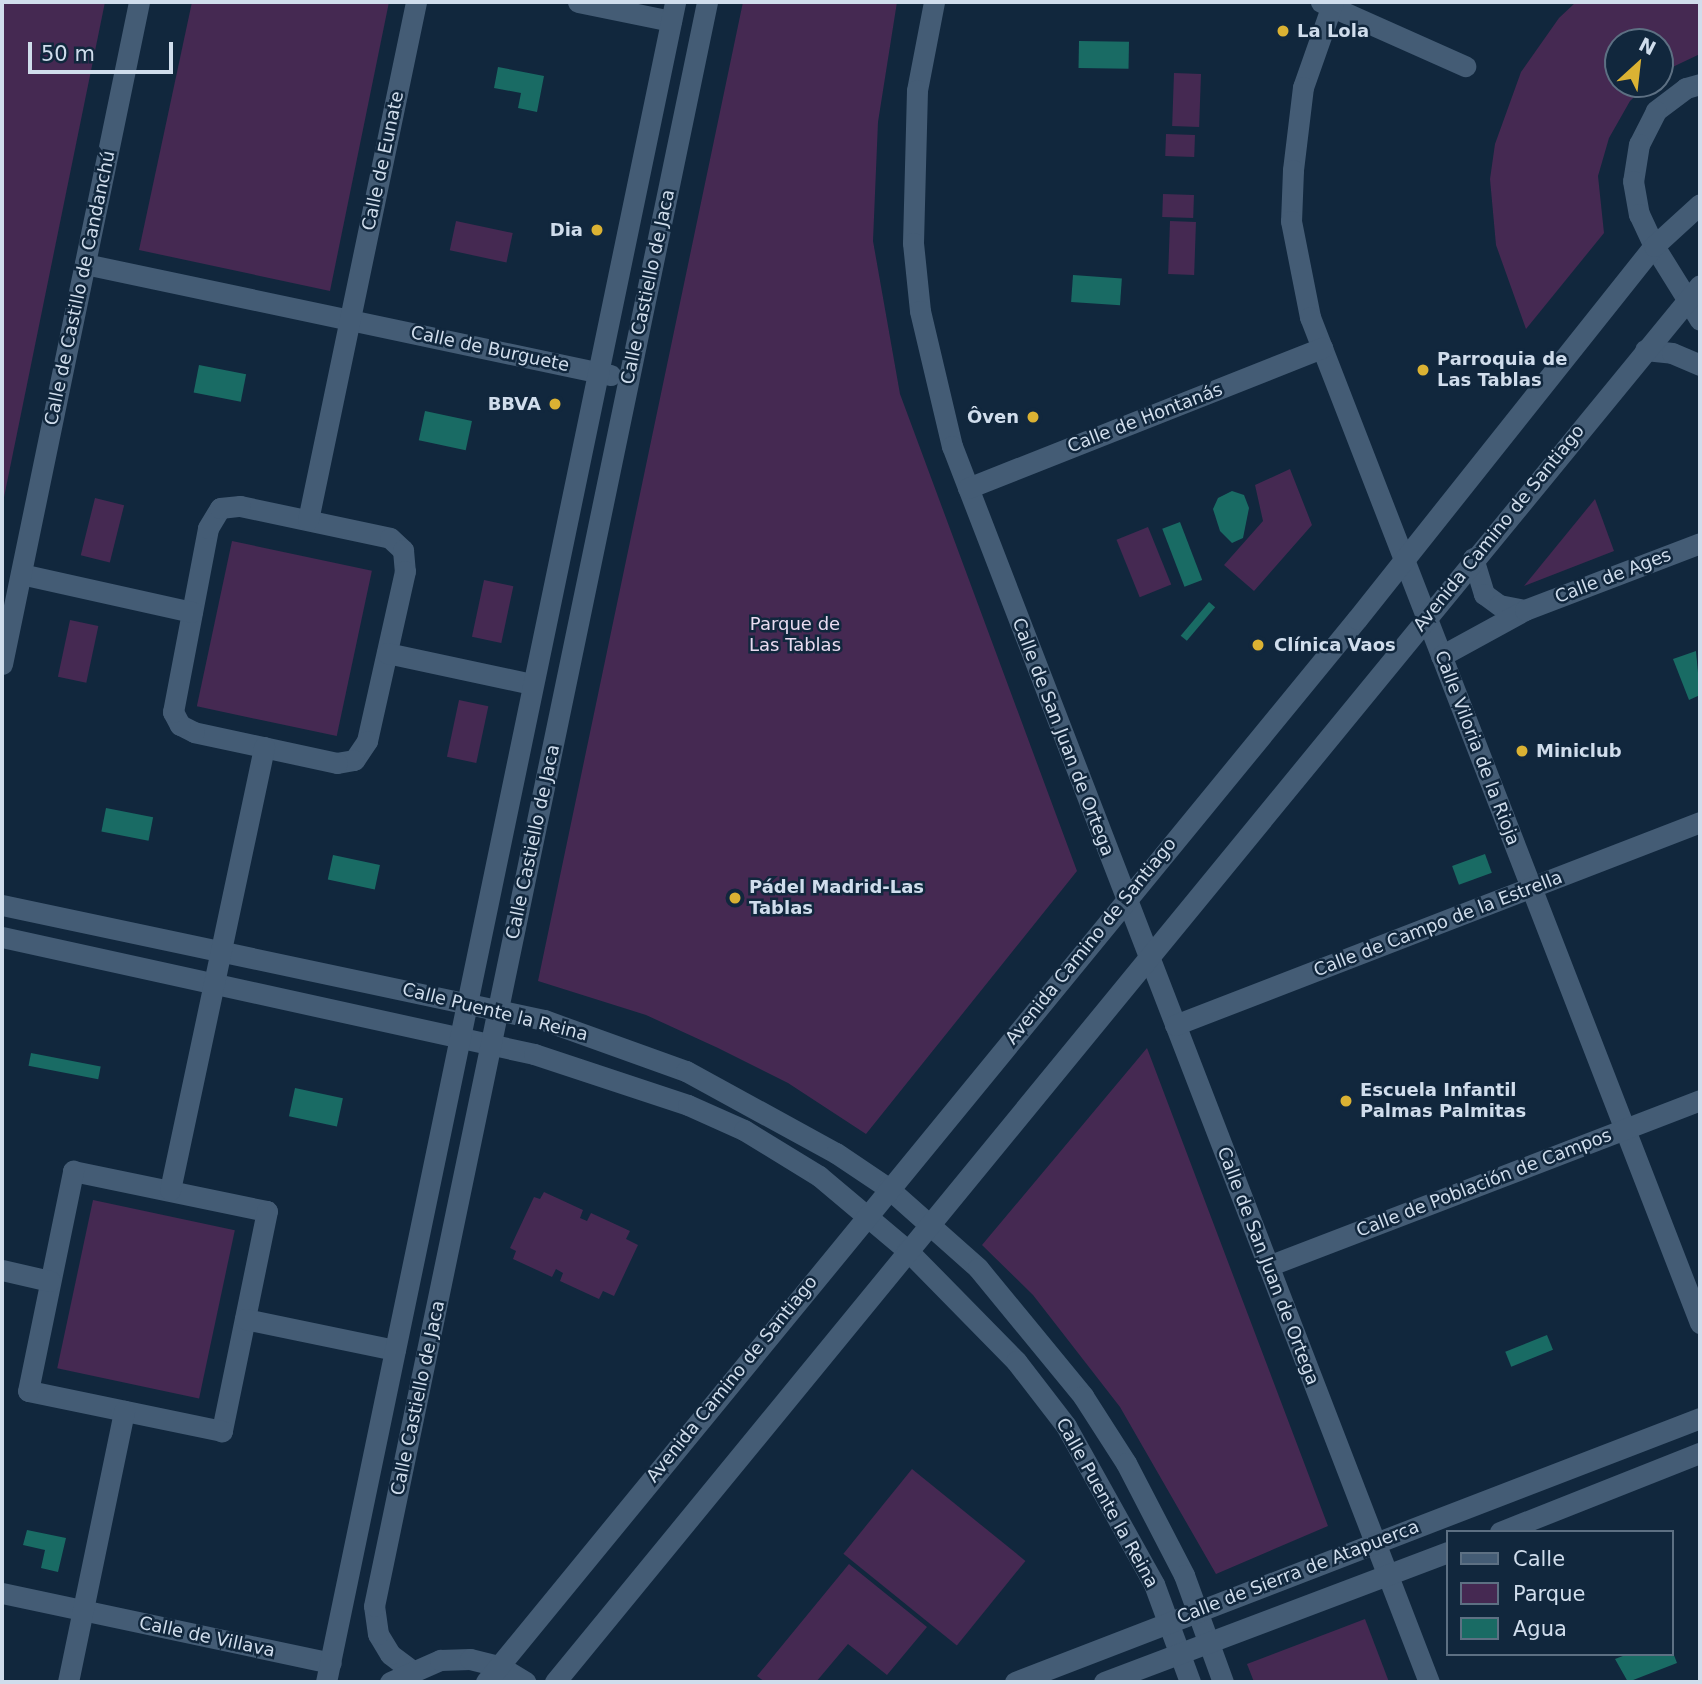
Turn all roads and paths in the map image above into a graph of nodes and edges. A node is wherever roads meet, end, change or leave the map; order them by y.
1 (139, 2) edge
2 (416, 2) edge
3 (578, 2) edge
4 (708, 2) edge
5 (934, 2) edge
6 (1329, 3) edge
7 (673, 11) edge
8 (1465, 66) dead end
9 (1700, 84) edge
10 (1700, 204) edge
11 (1654, 246) junction
12 (85, 264) junction
13 (1693, 293) edge
14 (351, 320) junction
15 (1700, 320) edge
16 (1322, 348) junction
17 (1645, 350) junction
18 (1700, 365) edge
19 (598, 372) junction
20 (629, 379) junction
21 (968, 488) junction
22 (308, 520) junction
23 (1700, 543) edge
24 (1405, 558) junction
25 (1474, 558) junction
26 (21, 574) junction
27 (1525, 610) junction
28 (192, 612) junction
29 (1426, 616) junction
30 (387, 653) junction
31 (1441, 656) junction
32 (2, 664) edge
33 (532, 684) junction
34 (264, 747) junction
35 (1700, 822) edge
36 (1532, 887) junction
37 (1125, 898) junction
38 (2, 905) edge
39 (2, 937) edge
40 (219, 949) junction
41 (1148, 957) junction
42 (212, 985) junction
43 (467, 1002) junction
44 (498, 1009) junction
45 (1175, 1025) junction
46 (459, 1037) junction
47 (491, 1045) junction
48 (1700, 1100) edge
49 (1624, 1130) junction
50 (888, 1188) junction
51 (170, 1190) junction
52 (867, 1214) junction
53 (929, 1223) junction
54 (907, 1250) junction
55 (1268, 1266) junction
56 (2, 1270) edge
57 (50, 1281) junction
58 (245, 1319) junction
59 (1700, 1323) edge
60 (395, 1350) junction
61 (124, 1410) junction
62 (1700, 1418) edge
63 (1700, 1453) edge
64 (1505, 1530) edge
65 (1375, 1542) junction
66 (1446, 1553) edge
67 (1389, 1574) junction
68 (2, 1593) edge
69 (83, 1610) junction
70 (1197, 1611) junction
71 (1168, 1623) junction
72 (1209, 1642) junction
73 (1179, 1653) junction
74 (411, 1670) junction
75 (492, 1674) edge
76 (329, 1676) edge
77 (68, 1682) edge
78 (390, 1682) edge
79 (526, 1682) edge
80 (555, 1682) edge
81 (1015, 1682) edge
82 (1104, 1682) edge
83 (1190, 1682) edge
84 (1223, 1682) edge
85 (1429, 1682) edge

1 - 12 street, Calle de Castillo de Candanchú
2 - 14 street, Calle de Eunate
3 - 7 street
4 - 20 street, Calle Castiello de Jaca
5 - 21 street, Calle de San Juan de Ortega
6 - 8 street
6 - 16 street, Calle Viloria de la Rioja
7 - 19 street, Calle Castiello de Jaca
9 - 11 street
10 - 11 street, Avenida Camino de Santiago
11 - 13 street
11 - 24 street, Avenida Camino de Santiago
12 - 14 street, Calle de Burguete
12 - 26 street, Calle de Castillo de Candanchú
13 - 15 street
13 - 17 street, Avenida Camino de Santiago
14 - 19 street, Calle de Burguete
14 - 22 street
16 - 21 street, Calle de Hontanás
16 - 24 street, Calle Viloria de la Rioja
17 - 18 street
17 - 25 street, Avenida Camino de Santiago
19 - 20 street, Calle de Burguete
19 - 33 street, Calle Castiello de Jaca
20 - 44 street, Calle Castiello de Jaca
21 - 37 street, Calle de San Juan de Ortega
22 - 28 street
22 - 30 street
23 - 27 street, Calle de Ages
24 - 29 street, Calle Viloria de la Rioja
24 - 37 street, Avenida Camino de Santiago
25 - 27 street
25 - 29 street, Avenida Camino de Santiago
26 - 28 street
26 - 32 street, Calle de Castillo de Candanchú
27 - 31 street, Calle de Ages
28 - 34 street
29 - 31 street, Calle Viloria de la Rioja
29 - 41 street, Avenida Camino de Santiago
30 - 33 street
30 - 34 street
31 - 36 street, Calle Viloria de la Rioja
33 - 43 street, Calle Castiello de Jaca
34 - 40 street
35 - 36 street, Calle de Campo de la Estrella
36 - 45 street, Calle de Campo de la Estrella
36 - 49 street, Calle Viloria de la Rioja
37 - 41 street, Calle de San Juan de Ortega
37 - 50 street, Avenida Camino de Santiago
38 - 40 street, Calle Puente la Reina
39 - 42 street, Calle Puente la Reina
40 - 42 street
40 - 43 street, Calle Puente la Reina
41 - 45 street, Calle de San Juan de Ortega
41 - 53 street, Avenida Camino de Santiago
42 - 46 street, Calle Puente la Reina
42 - 51 street
43 - 44 street, Calle Puente la Reina
43 - 46 street, Calle Castiello de Jaca
44 - 47 street, Calle Castiello de Jaca
44 - 50 street, Calle Puente la Reina
45 - 55 street, Calle de San Juan de Ortega
46 - 47 street, Calle Puente la Reina
46 - 60 street, Calle Castiello de Jaca
47 - 52 street, Calle Puente la Reina
47 - 74 street, Calle Castiello de Jaca
48 - 49 street, Calle de Población de Campos
49 - 55 street, Calle de Población de Campos
49 - 59 street, Calle Viloria de la Rioja
50 - 52 street, Avenida Camino de Santiago
50 - 53 street, Calle Puente la Reina
51 - 57 street
51 - 58 street
52 - 54 street, Calle Puente la Reina
52 - 75 street, Avenida Camino de Santiago
53 - 54 street, Avenida Camino de Santiago
53 - 70 street, Calle Puente la Reina
54 - 71 street, Calle Puente la Reina
54 - 80 street, Avenida Camino de Santiago
55 - 65 street, Calle de San Juan de Ortega
56 - 57 street
57 - 61 street
58 - 60 street, Calle Castiello de Jaca
58 - 61 street
60 - 76 street, Calle Castiello de Jaca
61 - 69 street
62 - 65 street, Calle de Sierra de Atapuerca
63 - 64 street
65 - 67 street, Calle de San Juan de Ortega
65 - 70 street, Calle de Sierra de Atapuerca
66 - 67 street, Calle de Sierra de Atapuerca
67 - 72 street, Calle de Sierra de Atapuerca
67 - 85 street, Calle de San Juan de Ortega
68 - 69 street, Calle de Villava
69 - 76 street, Calle de Villava
69 - 77 street
70 - 71 street, Calle de Sierra de Atapuerca
70 - 72 street, Calle Puente la Reina
71 - 73 street, Calle Puente la Reina
71 - 81 street, Calle de Sierra de Atapuerca
72 - 73 street, Calle de Sierra de Atapuerca
72 - 84 street, Calle Puente la Reina
73 - 82 street, Calle de Sierra de Atapuerca
73 - 83 street, Calle Puente la Reina
74 - 75 street
74 - 78 street
75 - 79 street

